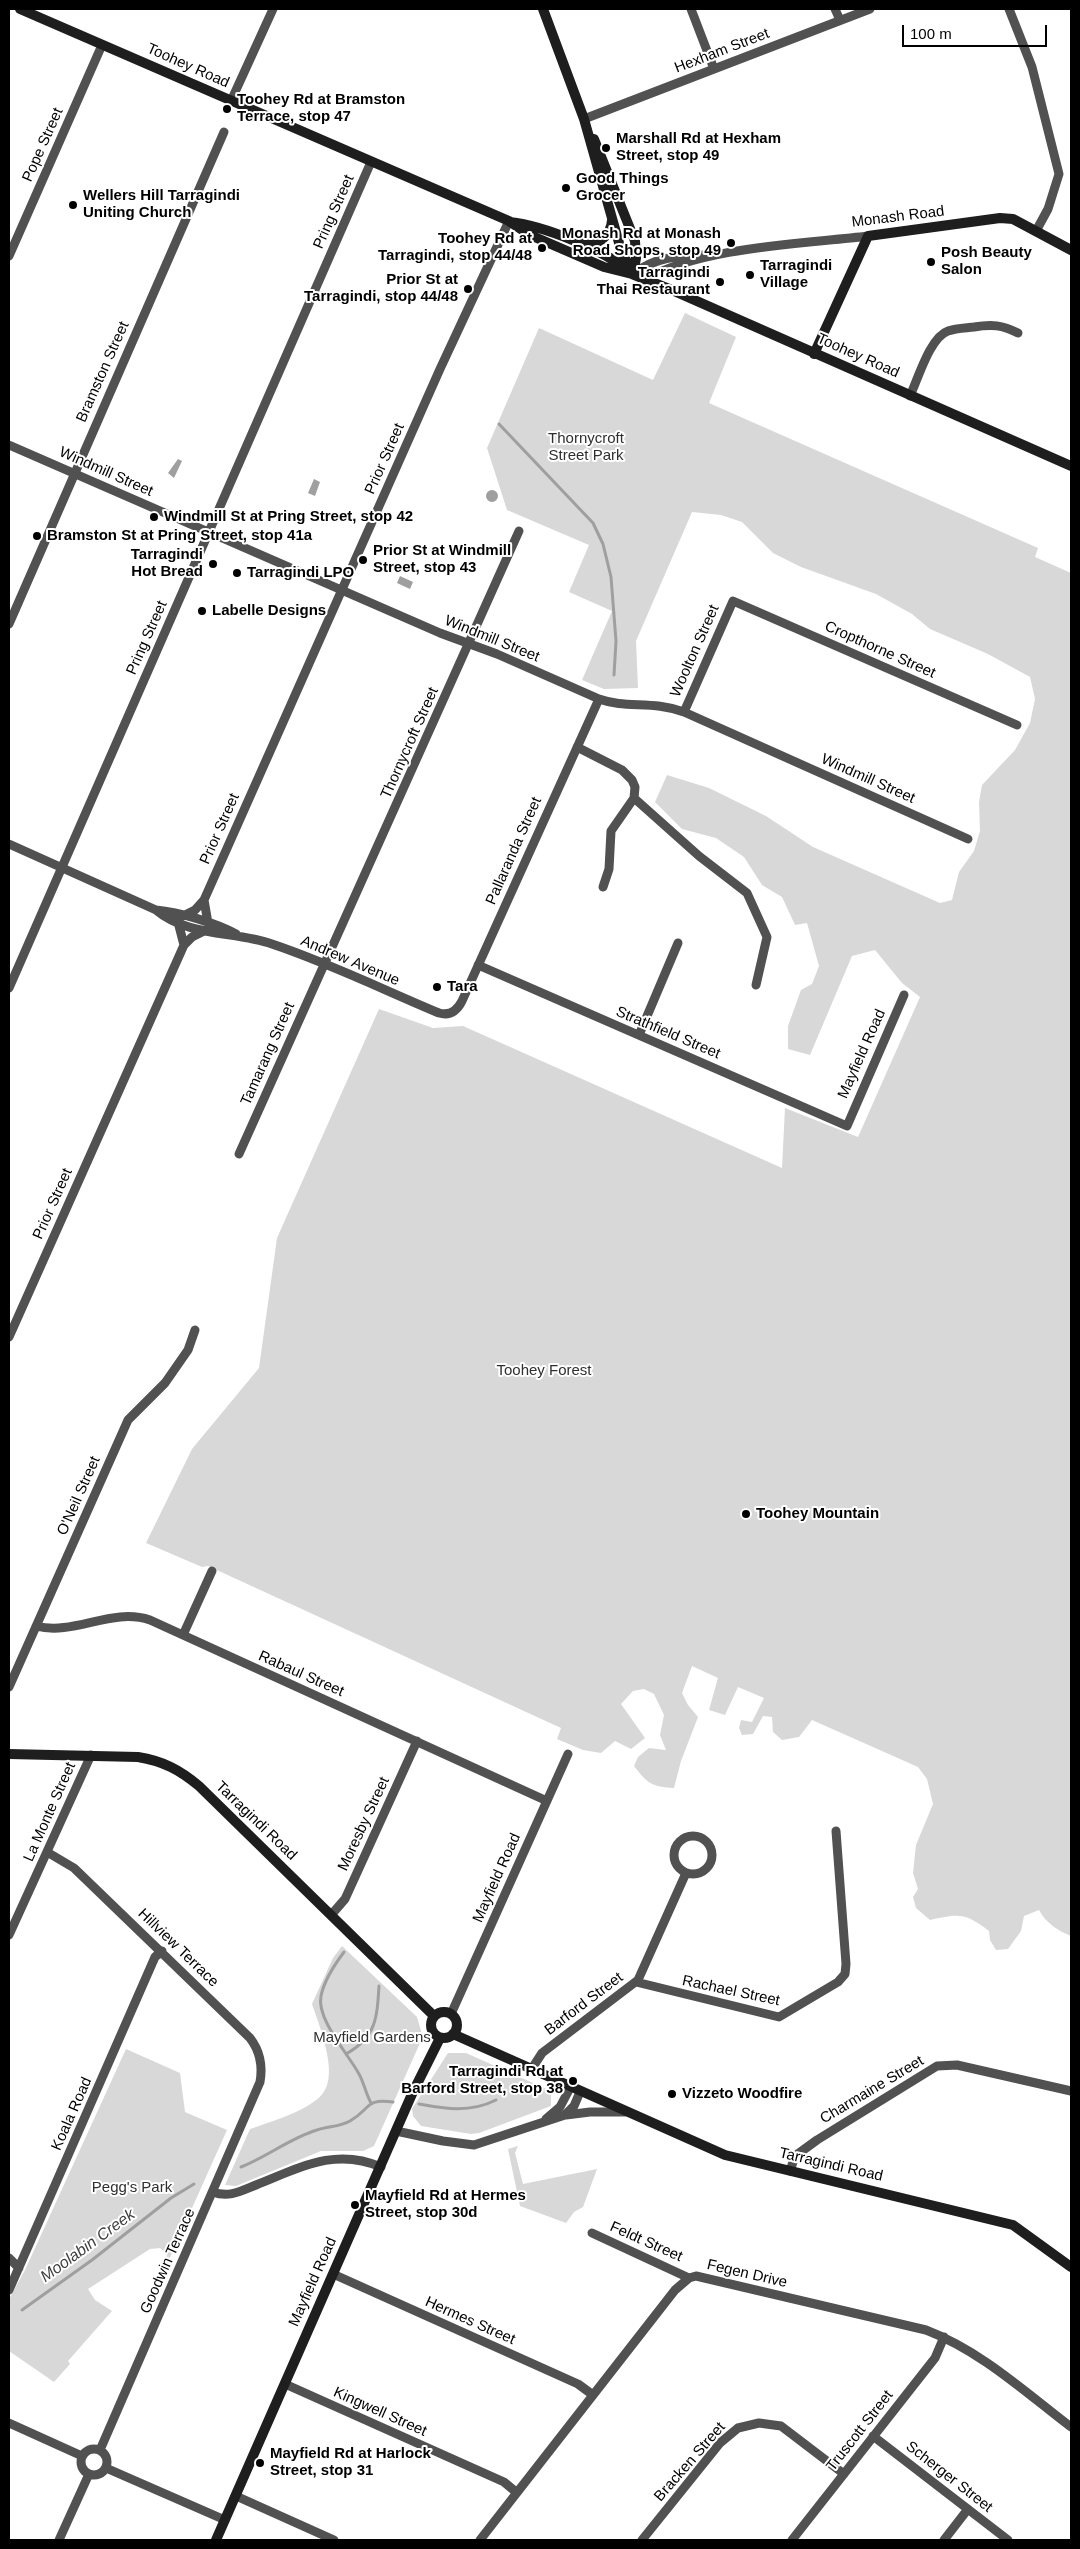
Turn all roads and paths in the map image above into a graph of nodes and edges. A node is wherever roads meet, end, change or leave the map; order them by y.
1 (20, 9) edge
2 (273, 9) edge
3 (543, 9) edge
4 (690, 9) edge
5 (836, 9) edge
6 (870, 9) edge
7 (1009, 9) edge
8 (840, 20) junction
9 (102, 45) junction
10 (714, 69) junction
11 (231, 101) junction
12 (584, 119) junction
13 (224, 132) dead end
14 (371, 162) junction
15 (612, 215) junction
16 (509, 221) junction
17 (1036, 231) junction
18 (868, 236) junction
19 (577, 244) junction
20 (1071, 250) edge
21 (9, 256) edge
22 (692, 259) junction
23 (633, 274) junction
24 (646, 280) junction
25 (1018, 333) dead end
26 (814, 354) junction
27 (910, 396) junction
28 (9, 444) edge
29 (1071, 466) edge
30 (74, 473) junction
31 (520, 531) dead end
32 (208, 532) junction
33 (343, 588) junction
34 (733, 601) joint
35 (9, 624) edge
36 (469, 644) junction
37 (599, 699) junction
38 (684, 712) junction
39 (1017, 725) dead end
40 (578, 747) junction
41 (634, 798) junction
42 (968, 839) dead end
43 (9, 844) edge
44 (62, 868) junction
45 (603, 887) dead end
46 (204, 900) junction
47 (180, 919) junction
48 (206, 927) junction
49 (678, 943) dead end
50 (184, 945) junction
51 (324, 965) junction
52 (478, 966) junction
53 (756, 984) dead end
54 (9, 988) edge
55 (904, 995) dead end
56 (453, 1013) joint
57 (639, 1036) junction
58 (847, 1126) joint
59 (239, 1154) dead end
60 (195, 1330) dead end
61 (9, 1337) edge
62 (212, 1571) dead end
63 (36, 1626) junction
64 (183, 1635) junction
65 (9, 1688) edge
66 (417, 1741) junction
67 (9, 1754) edge
68 (568, 1754) dead end
69 (91, 1755) junction
70 (548, 1801) junction
71 (836, 1832) dead end
72 (47, 1852) junction
73 (686, 1872) junction
74 (332, 1914) junction
75 (9, 1935) edge
76 (162, 1951) junction
77 (636, 1982) junction
78 (451, 2014) junction
79 (434, 2016) junction
80 (453, 2034) junction
81 (440, 2038) junction
82 (531, 2070) junction
83 (260, 2082) joint
84 (570, 2088) junction
85 (1071, 2091) edge
86 (580, 2092) junction
87 (625, 2112) junction
88 (565, 2115) junction
89 (543, 2121) junction
90 (396, 2131) junction
91 (381, 2167) junction
92 (790, 2171) junction
93 (213, 2192) junction
94 (592, 2233) dead end
95 (9, 2258) edge
96 (1071, 2267) edge
97 (19, 2268) junction
98 (333, 2274) junction
99 (688, 2278) junction
100 (9, 2290) edge
101 (944, 2337) junction
102 (285, 2384) junction
103 (593, 2395) junction
104 (9, 2423) edge
105 (1071, 2427) edge
106 (873, 2436) junction
107 (100, 2450) junction
108 (82, 2456) junction
109 (106, 2468) junction
110 (88, 2474) junction
111 (844, 2474) junction
112 (516, 2492) junction
113 (236, 2496) junction
114 (968, 2509) junction
115 (225, 2520) junction
116 (59, 2540) edge
117 (216, 2540) edge
118 (334, 2540) edge
119 (480, 2540) edge
120 (642, 2540) edge
121 (792, 2540) edge
122 (944, 2540) edge
123 (1008, 2540) edge

1 - 9 street, Toohey Road
2 - 11 street
3 - 12 street
4 - 10 street
5 - 8 street
6 - 8 street, Hexham Street
7 - 17 street
8 - 10 street, Hexham Street
9 - 11 street, Toohey Road
9 - 21 street, Pope Street
10 - 12 street, Hexham Street
11 - 14 street, Toohey Road
12 - 15 street
12 - 23 street
13 - 30 street, Bramston Street
14 - 16 street, Toohey Road
14 - 32 street, Pring Street
15 - 19 street
15 - 23 street
16 - 19 street, Toohey Road
16 - 23 street, Toohey Road
16 - 33 street, Prior Street
17 - 18 street, Monash Road
17 - 20 street, Monash Road
18 - 22 street, Monash Road
18 - 26 street
19 - 23 street, Toohey Road
22 - 23 street, Monash Road
22 - 24 street
23 - 24 street, Toohey Road
24 - 26 street, Toohey Road
25 - 27 street
26 - 27 street, Toohey Road
27 - 29 street, Toohey Road
28 - 30 street, Windmill Street
30 - 32 street, Windmill Street
30 - 35 street, Bramston Street
31 - 36 street, Thornycroft Street
32 - 33 street, Windmill Street
32 - 44 street, Pring Street
33 - 36 street, Windmill Street
33 - 46 street, Prior Street
34 - 38 street, Woolton Street
34 - 39 street, Cropthorne Street
36 - 37 street, Windmill Street
36 - 51 street, Thornycroft Street
37 - 38 street, Windmill Street
37 - 40 street, Pallaranda Street
38 - 42 street, Windmill Street
40 - 41 street
40 - 52 street, Pallaranda Street
41 - 45 street
41 - 53 street
43 - 44 street, Andrew Avenue
44 - 47 street, Andrew Avenue
44 - 54 street, Pring Street
46 - 47 street, Prior Street
46 - 48 street
47 - 48 street, Andrew Avenue
47 - 50 street
48 - 50 street
48 - 51 street, Andrew Avenue
49 - 57 street
50 - 61 street, Prior Street
51 - 56 street, Andrew Avenue
51 - 59 street, Tamarang Street
52 - 56 street, Pallaranda Street
52 - 57 street, Strathfield Street
55 - 58 street, Mayfield Road
57 - 58 street, Strathfield Street
60 - 63 street, O'Neil Street
62 - 64 street
63 - 64 street, Rabaul Street
63 - 65 street, O'Neil Street
64 - 66 street, Rabaul Street
66 - 70 street, Rabaul Street
66 - 74 street, Moresby Street
67 - 69 street, Tarragindi Road
68 - 70 street, Mayfield Road
69 - 72 street, La Monte Street
69 - 74 street, Tarragindi Road
70 - 78 street, Mayfield Road
71 - 77 street, Rachael Street
72 - 75 street, La Monte Street
72 - 76 street, Hillview Terrace
73 - 73 street
73 - 77 street, Barford Street
74 - 79 street, Tarragindi Road
76 - 83 street, Hillview Terrace
76 - 97 street, Koala Road
77 - 82 street, Barford Street
78 - 79 street
78 - 80 street
79 - 81 street
80 - 81 street
80 - 82 street, Tarragindi Road
81 - 90 street, Mayfield Road
82 - 84 street, Tarragindi Road
83 - 93 street, Goodwin Terrace
84 - 86 street, Tarragindi Road
84 - 89 street
85 - 92 street, Charmaine Street
86 - 87 street, Tarragindi Road
86 - 88 street
87 - 88 street
87 - 92 street, Tarragindi Road
88 - 89 street
89 - 90 street
90 - 91 street, Mayfield Road
91 - 93 street
91 - 98 street, Mayfield Road
92 - 96 street, Tarragindi Road
93 - 107 street, Goodwin Terrace
94 - 99 street, Feldt Street
95 - 97 street
97 - 100 street, Koala Road
98 - 102 street, Mayfield Road
98 - 103 street, Hermes Street
99 - 101 street, Fegen Drive
99 - 103 street, Fegen Drive
101 - 105 street, Fegen Drive
101 - 106 street, Truscott Street
102 - 112 street, Kingwell Street
102 - 113 street, Mayfield Road
103 - 112 street, Fegen Drive
104 - 108 street
106 - 111 street, Truscott Street
106 - 114 street, Scherger Street
107 - 108 street
107 - 109 street
108 - 110 street
109 - 110 street
109 - 115 street
110 - 116 street
111 - 120 street, Bracken Street
111 - 121 street, Truscott Street
112 - 119 street, Fegen Drive
113 - 115 street, Mayfield Road
113 - 118 street
114 - 122 street
114 - 123 street, Scherger Street
115 - 117 street, Mayfield Road

